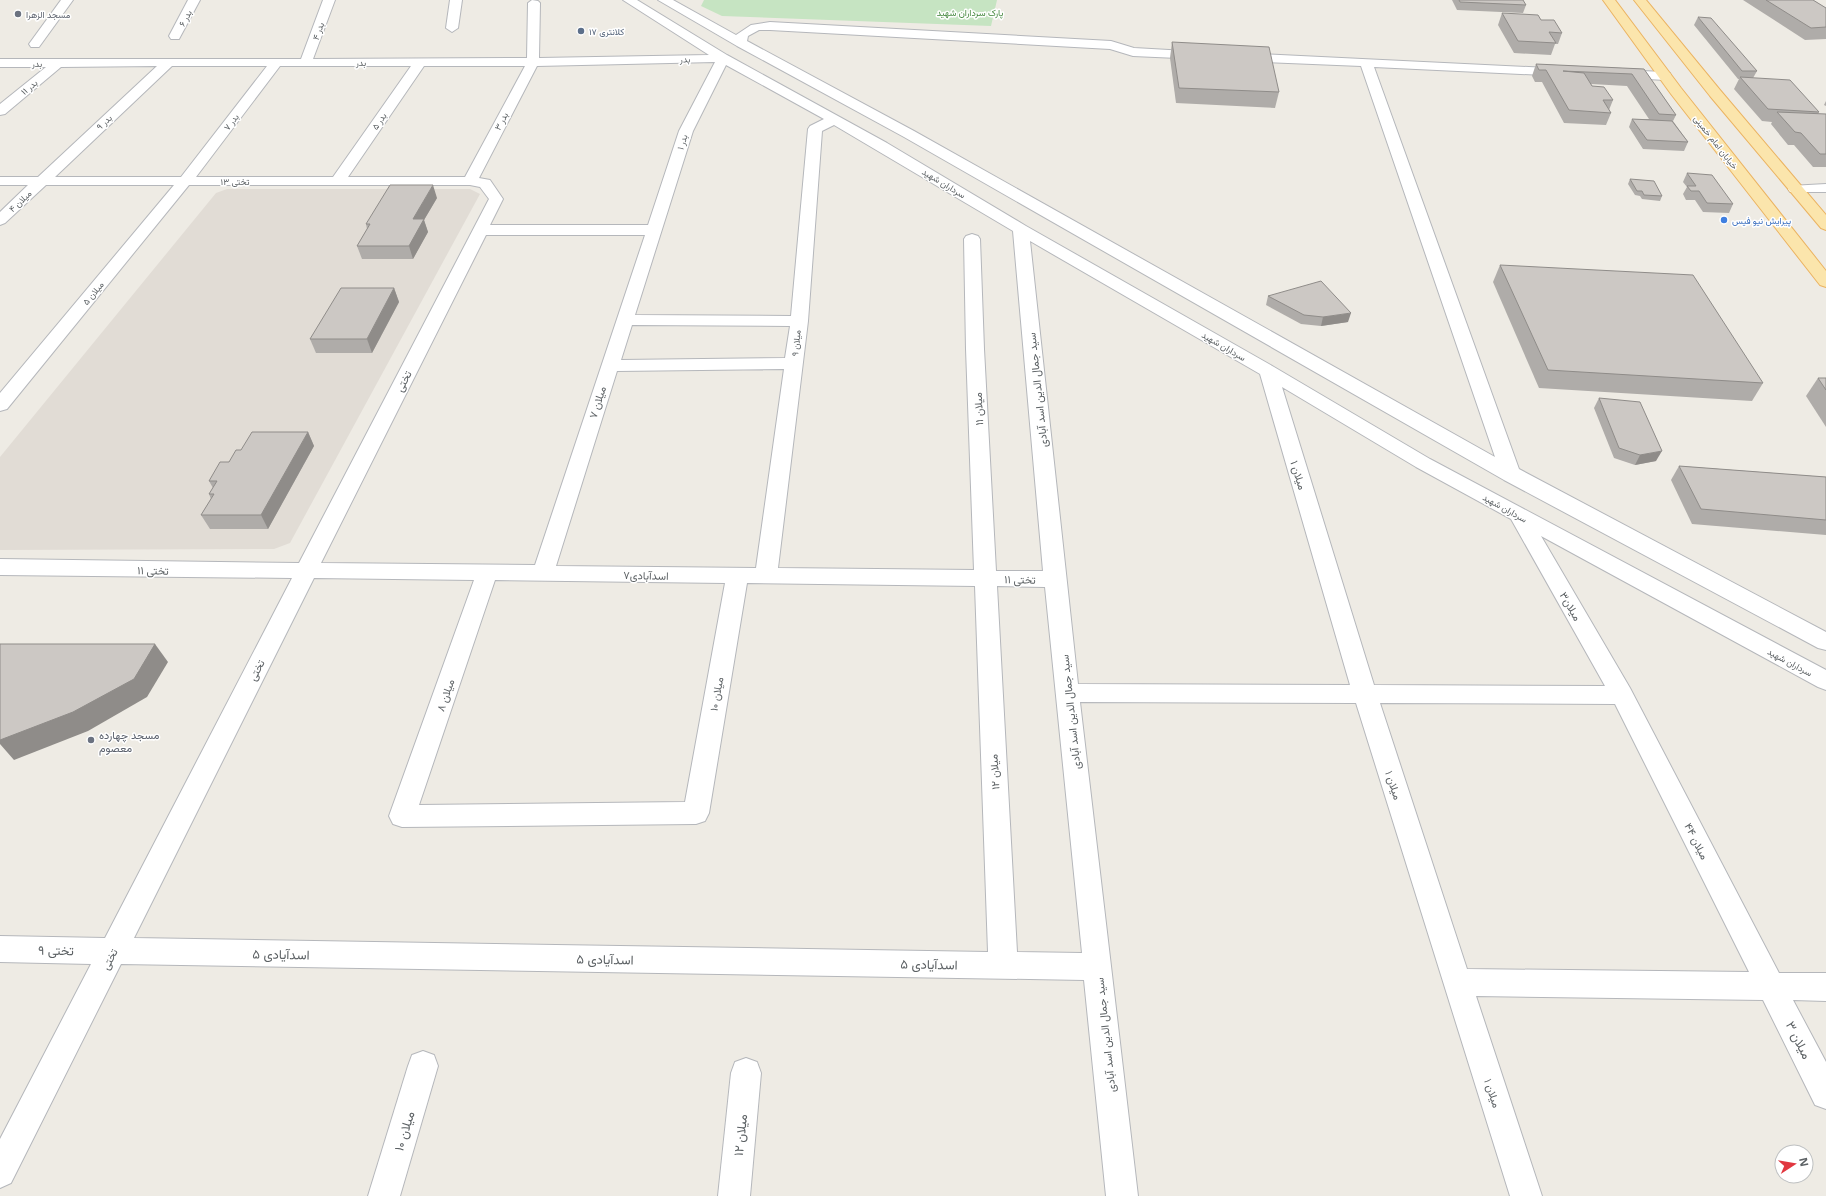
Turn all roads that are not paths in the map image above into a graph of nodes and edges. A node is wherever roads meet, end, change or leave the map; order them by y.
1 (67, 0) edge
2 (194, 0) edge
3 (329, 0) edge
4 (456, 0) edge
5 (629, 0) edge
6 (1609, 0) edge
7 (1640, 0) edge
8 (669, 1) edge
9 (534, 3) dead end
10 (452, 28) dead end
11 (175, 36) dead end
12 (741, 43) junction
13 (35, 44) dead end
14 (1211, 56) edge
15 (1227, 56) edge
16 (723, 58) junction
17 (277, 62) junction
18 (306, 62) junction
19 (420, 62) junction
20 (533, 62) junction
21 (0, 63) edge
22 (58, 63) junction
23 (168, 63) junction
24 (1366, 63) junction
25 (1579, 72) edge
26 (1602, 74) edge
27 (1666, 76) junction
28 (1676, 91) junction
29 (1715, 93) junction
30 (0, 111) edge
31 (834, 120) junction
32 (909, 134) junction
33 (882, 146) junction
34 (338, 180) junction
35 (0, 181) edge
36 (185, 181) junction
37 (470, 181) junction
38 (40, 182) junction
39 (1826, 188) edge
40 (1795, 189) junction
41 (0, 220) edge
42 (1826, 225) edge
43 (1021, 228) junction
44 (480, 230) junction
45 (654, 230) junction
46 (972, 239) dead end
47 (1826, 282) edge
48 (624, 320) junction
49 (799, 321) junction
50 (794, 363) junction
51 (609, 366) junction
52 (1268, 371) junction
53 (0, 405) edge
54 (1452, 442) junction
55 (1423, 463) junction
56 (1511, 474) junction
57 (1519, 516) junction
58 (0, 568) edge
59 (306, 571) junction
60 (487, 573) junction
61 (543, 574) junction
62 (737, 576) junction
63 (766, 576) junction
64 (985, 578) junction
65 (1056, 579) junction
66 (1826, 642) edge
67 (1826, 681) edge
68 (1068, 693) junction
69 (1365, 694) junction
70 (1622, 695) junction
71 (696, 812) joint
72 (0, 949) edge
73 (113, 951) junction
74 (1004, 965) junction
75 (1097, 967) junction
76 (1457, 982) junction
77 (1771, 986) junction
78 (1826, 987) edge
79 (423, 1066) dead end
80 (746, 1073) dead end
81 (1826, 1094) edge
82 (0, 1172) edge
83 (384, 1196) edge
84 (734, 1196) edge
85 (1122, 1196) edge
86 (1526, 1196) edge

1 - 13 street
2 - 11 street, بدر ۶
3 - 18 street, بدر ۴
4 - 10 street
5 - 16 street, سرداران شهید
6 - 27 main road, خیابان امام خمینی
7 - 29 main road
8 - 12 street
9 - 20 street
12 - 14 street
12 - 32 street
15 - 24 street
16 - 20 street, بدر
16 - 31 street, سرداران شهید
16 - 45 street, بدر ۱
17 - 18 street, بدر
17 - 23 street, بدر
17 - 36 street, بدر ۷
18 - 19 street, بدر
19 - 20 street, بدر
19 - 34 street, بدر ۵
20 - 37 street, بدر ۳
21 - 22 street, بدر
22 - 23 street, بدر
22 - 30 street, بدر ۱۱
23 - 38 street, بدر ۹
24 - 25 street
24 - 56 street
26 - 27 street
27 - 28 main road, خیابان امام خمینی
28 - 29 main road
28 - 47 main road, خیابان امام خمینی
29 - 40 main road
31 - 33 street, سرداران شهید
31 - 49 street, میلان ۹
32 - 33 street
32 - 54 street
33 - 43 street, سرداران شهید
34 - 36 street, تختی ۱۳
34 - 37 street, تختی ۱۳
35 - 38 street, تختی ۱۳
36 - 38 street, تختی ۱۳
36 - 53 street, میلان ۵
37 - 44 street, تختی
38 - 41 street, میلان ۴
39 - 40 street
40 - 42 main road
43 - 52 street, سرداران شهید
43 - 65 street, سید جمال الدین اسد آبادی
44 - 45 street
44 - 59 street, تختی
45 - 48 street, میلان ۷
46 - 64 street, میلان ۱۱
48 - 49 street
48 - 51 street, میلان ۷
49 - 50 street, میلان ۹
50 - 51 street
50 - 63 street, میلان ۹
51 - 61 street, میلان ۷
52 - 55 street, سرداران شهید
52 - 69 street, میلان ۱
54 - 55 street
54 - 56 street
55 - 57 street, سرداران شهید
56 - 66 street
57 - 67 street, سرداران شهید
57 - 70 street, میلان۳
58 - 59 street, تختی ۱۱
59 - 60 street, اسدآبادی۷
59 - 73 street, تختی
60 - 61 street, اسدآبادی۷
60 - 71 street, میلان ۸
61 - 62 street, اسدآبادی۷
62 - 63 street, اسدآبادی۷
62 - 71 street, میلان ۱۰
63 - 64 street, اسدآبادی۷
64 - 65 street, تختی ۱۱
64 - 74 street, میلان ۱۲
65 - 68 street, سید جمال الدین اسد آبادی
68 - 69 street
68 - 75 street, سید جمال الدین اسد آبادی
69 - 70 street
69 - 76 street, میلان ۱
70 - 77 street, میلان ۴۴
72 - 73 street, تختی ۹
73 - 74 street, اسدآیادی ۵
73 - 82 street, تختی
74 - 75 street, اسدآیادی ۵
75 - 85 street, سید جمال الدین اسد آبادی
76 - 77 street
76 - 86 street, میلان ۱
77 - 78 street
77 - 81 street, میلان ۳
79 - 83 street, میلان ۱۰
80 - 84 street, میلان ۱۲

